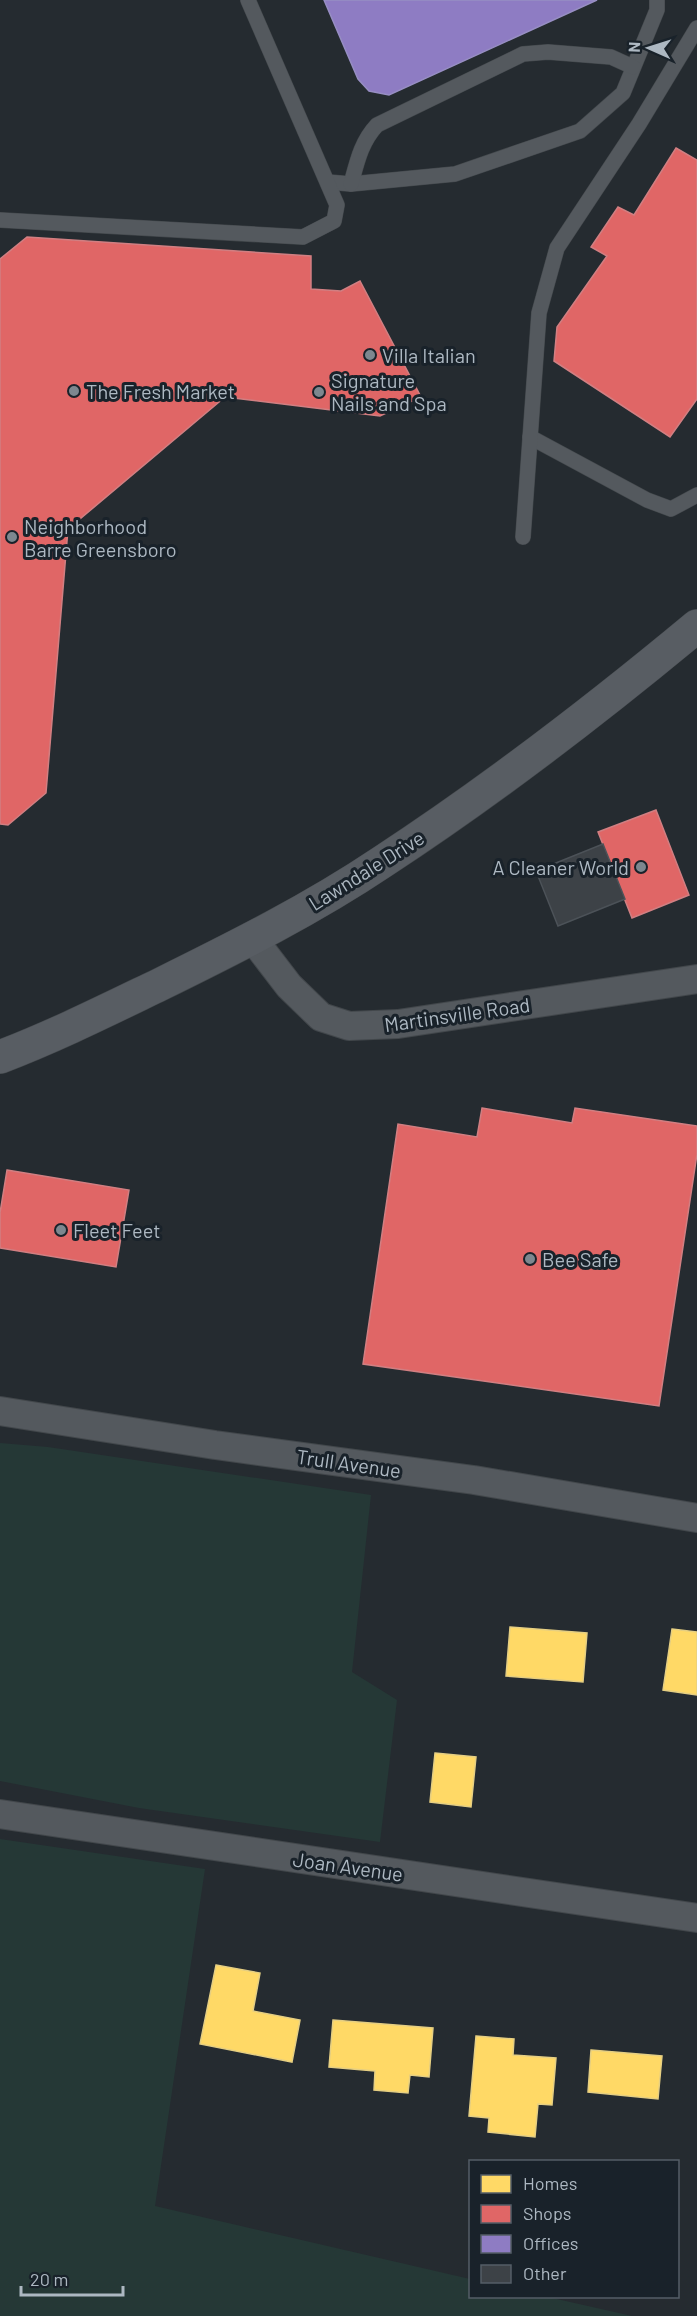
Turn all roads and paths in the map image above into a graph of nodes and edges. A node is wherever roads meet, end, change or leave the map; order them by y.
1 (248, 0) edge
2 (657, 0) edge
3 (697, 28) edge
4 (633, 67) junction
5 (328, 182) junction
6 (351, 184) junction
7 (0, 220) edge
8 (530, 437) junction
9 (697, 495) edge
10 (523, 537) dead end
11 (697, 626) edge
12 (253, 939) junction
13 (697, 979) edge
14 (0, 1057) edge
15 (0, 1412) edge
16 (697, 1518) edge
17 (0, 1814) edge
18 (697, 1918) edge

1 - 5 lane
2 - 4 lane
3 - 8 lane
4 - 6 lane
4 - 6 lane
5 - 6 lane
5 - 7 lane
8 - 9 lane
8 - 10 lane
11 - 12 main road, Lawndale Drive
12 - 13 street, Martinsville Road
12 - 14 main road, Lawndale Drive
15 - 16 street, Trull Avenue
17 - 18 street, Joan Avenue

